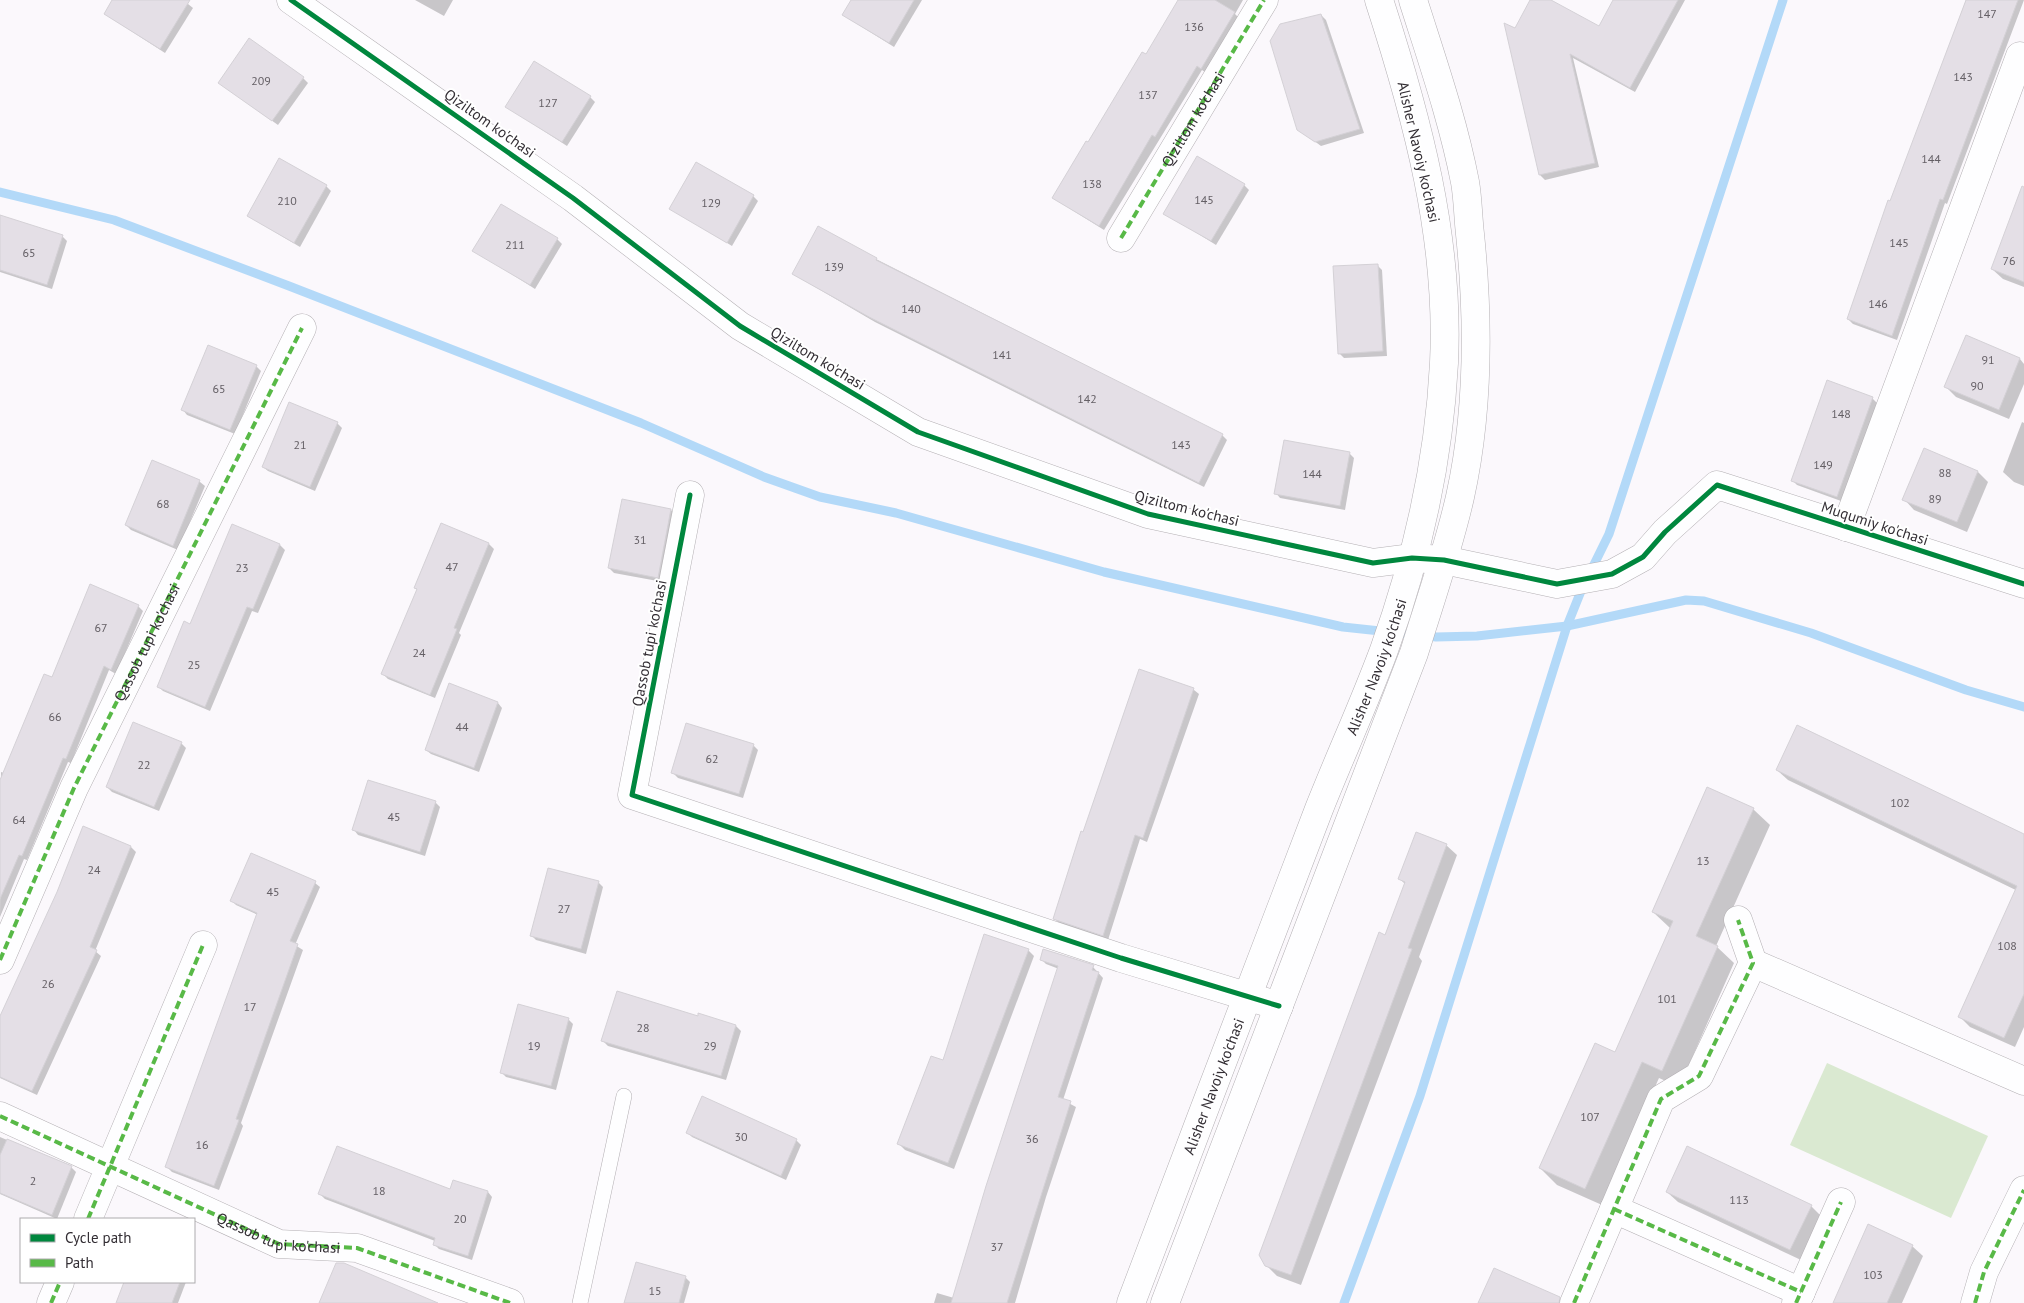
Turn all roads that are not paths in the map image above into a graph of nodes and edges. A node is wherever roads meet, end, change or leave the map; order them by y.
1 (291, 0) edge
2 (1264, 0) edge
3 (1379, 0) edge
4 (1413, 0) edge
5 (2024, 57) edge
6 (1121, 238) dead end
7 (302, 328) dead end
8 (690, 495) dead end
9 (1846, 526) junction
10 (1412, 558) junction
11 (1444, 560) junction
12 (1557, 584) joint
13 (2024, 584) edge
14 (1738, 920) dead end
15 (203, 945) dead end
16 (0, 960) edge
17 (1753, 963) junction
18 (1248, 997) junction
19 (1279, 1006) junction
20 (2024, 1081) edge
21 (624, 1096) dead end
22 (0, 1116) edge
23 (111, 1165) junction
24 (2024, 1190) edge
25 (1841, 1202) dead end
26 (1614, 1209) junction
27 (88, 1218) edge
28 (60, 1283) edge
29 (1799, 1298) edge
30 (51, 1303) edge
31 (510, 1303) edge
32 (580, 1303) edge
33 (1131, 1303) edge
34 (1165, 1303) edge
35 (1574, 1303) edge
36 (1975, 1303) edge

1 - 10 street, Qiziltom ko'chasi
2 - 6 street, Qiziltom ko'chasi
3 - 10 street, Alisher Navoiy ko'chasi
4 - 11 street, Alisher Navoiy ko'chasi
5 - 9 street
7 - 16 street, Qassob tupi ko'chasi
8 - 18 street, Qassob tupi ko'chasi
9 - 12 street, Muqumiy ko'chasi
9 - 13 street, Muqumiy ko'chasi
10 - 11 street, Qiziltom ko'chasi
10 - 18 street, Alisher Navoiy ko'chasi
11 - 12 street, Qiziltom ko'chasi
11 - 19 street, Alisher Navoiy ko'chasi
14 - 17 street
15 - 23 street
17 - 20 street
17 - 26 street
18 - 19 street
18 - 33 street, Alisher Navoiy ko'chasi
19 - 34 street, Alisher Navoiy ko'chasi
21 - 32 lane
22 - 23 street, Qassob tupi ko'chasi
23 - 27 street
23 - 31 street, Qassob tupi ko'chasi
24 - 36 street
25 - 29 street
26 - 29 street
26 - 35 street
28 - 30 street

